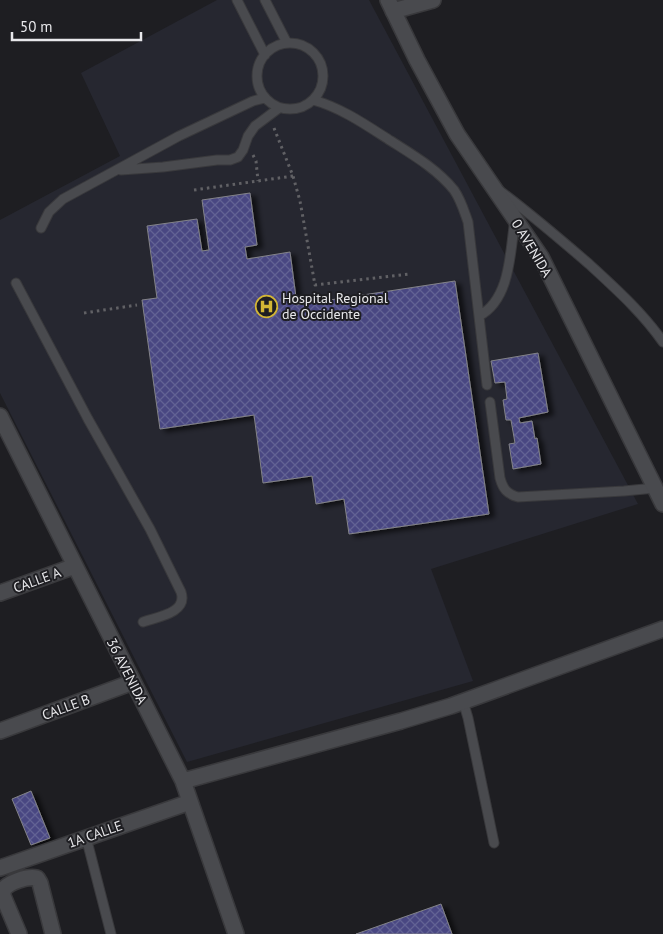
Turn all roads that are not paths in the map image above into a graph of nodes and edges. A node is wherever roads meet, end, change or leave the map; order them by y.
1 (237, 0) edge
2 (265, 0) edge
3 (433, 0) edge
4 (391, 6) edge
5 (287, 43) junction
6 (265, 55) junction
7 (265, 98) junction
8 (313, 100) junction
9 (279, 108) junction
10 (118, 170) junction
11 (494, 186) junction
12 (515, 218) junction
13 (41, 228) dead end
14 (16, 283) dead end
15 (479, 316) junction
16 (663, 342) edge
17 (487, 385) dead end
18 (490, 402) dead end
19 (0, 416) edge
20 (656, 488) junction
21 (663, 504) edge
22 (75, 566) junction
23 (0, 593) edge
24 (143, 622) dead end
25 (663, 629) edge
26 (133, 682) junction
27 (463, 701) junction
28 (0, 731) edge
29 (183, 781) junction
30 (190, 802) junction
31 (86, 837) junction
32 (494, 843) dead end
33 (0, 868) edge
34 (20, 934) edge
35 (53, 934) edge
36 (111, 934) edge
37 (236, 934) edge

1 - 6 lane
2 - 5 lane
3 - 4 street
4 - 11 street, 0 AVENIDA
5 - 6 lane
5 - 8 lane
6 - 7 lane
7 - 9 lane
7 - 10 lane
8 - 9 lane
8 - 15 lane
9 - 10 lane
10 - 13 lane
11 - 12 street, 0 AVENIDA
11 - 16 lane
12 - 15 lane
12 - 20 street, 0 AVENIDA
14 - 24 lane
15 - 17 lane
18 - 20 lane
19 - 22 street, 36 AVENIDA
20 - 21 street, 0 AVENIDA
22 - 23 street, CALLE A
22 - 26 street, 36 AVENIDA
25 - 27 street
26 - 28 street, CALLE B
26 - 29 street, 36 AVENIDA
27 - 29 street
27 - 32 lane
29 - 30 street, 36 AVENIDA
30 - 31 street, 1A CALLE
30 - 37 street, 36 AVENIDA
31 - 33 street, 1A CALLE
31 - 36 lane
34 - 35 street

